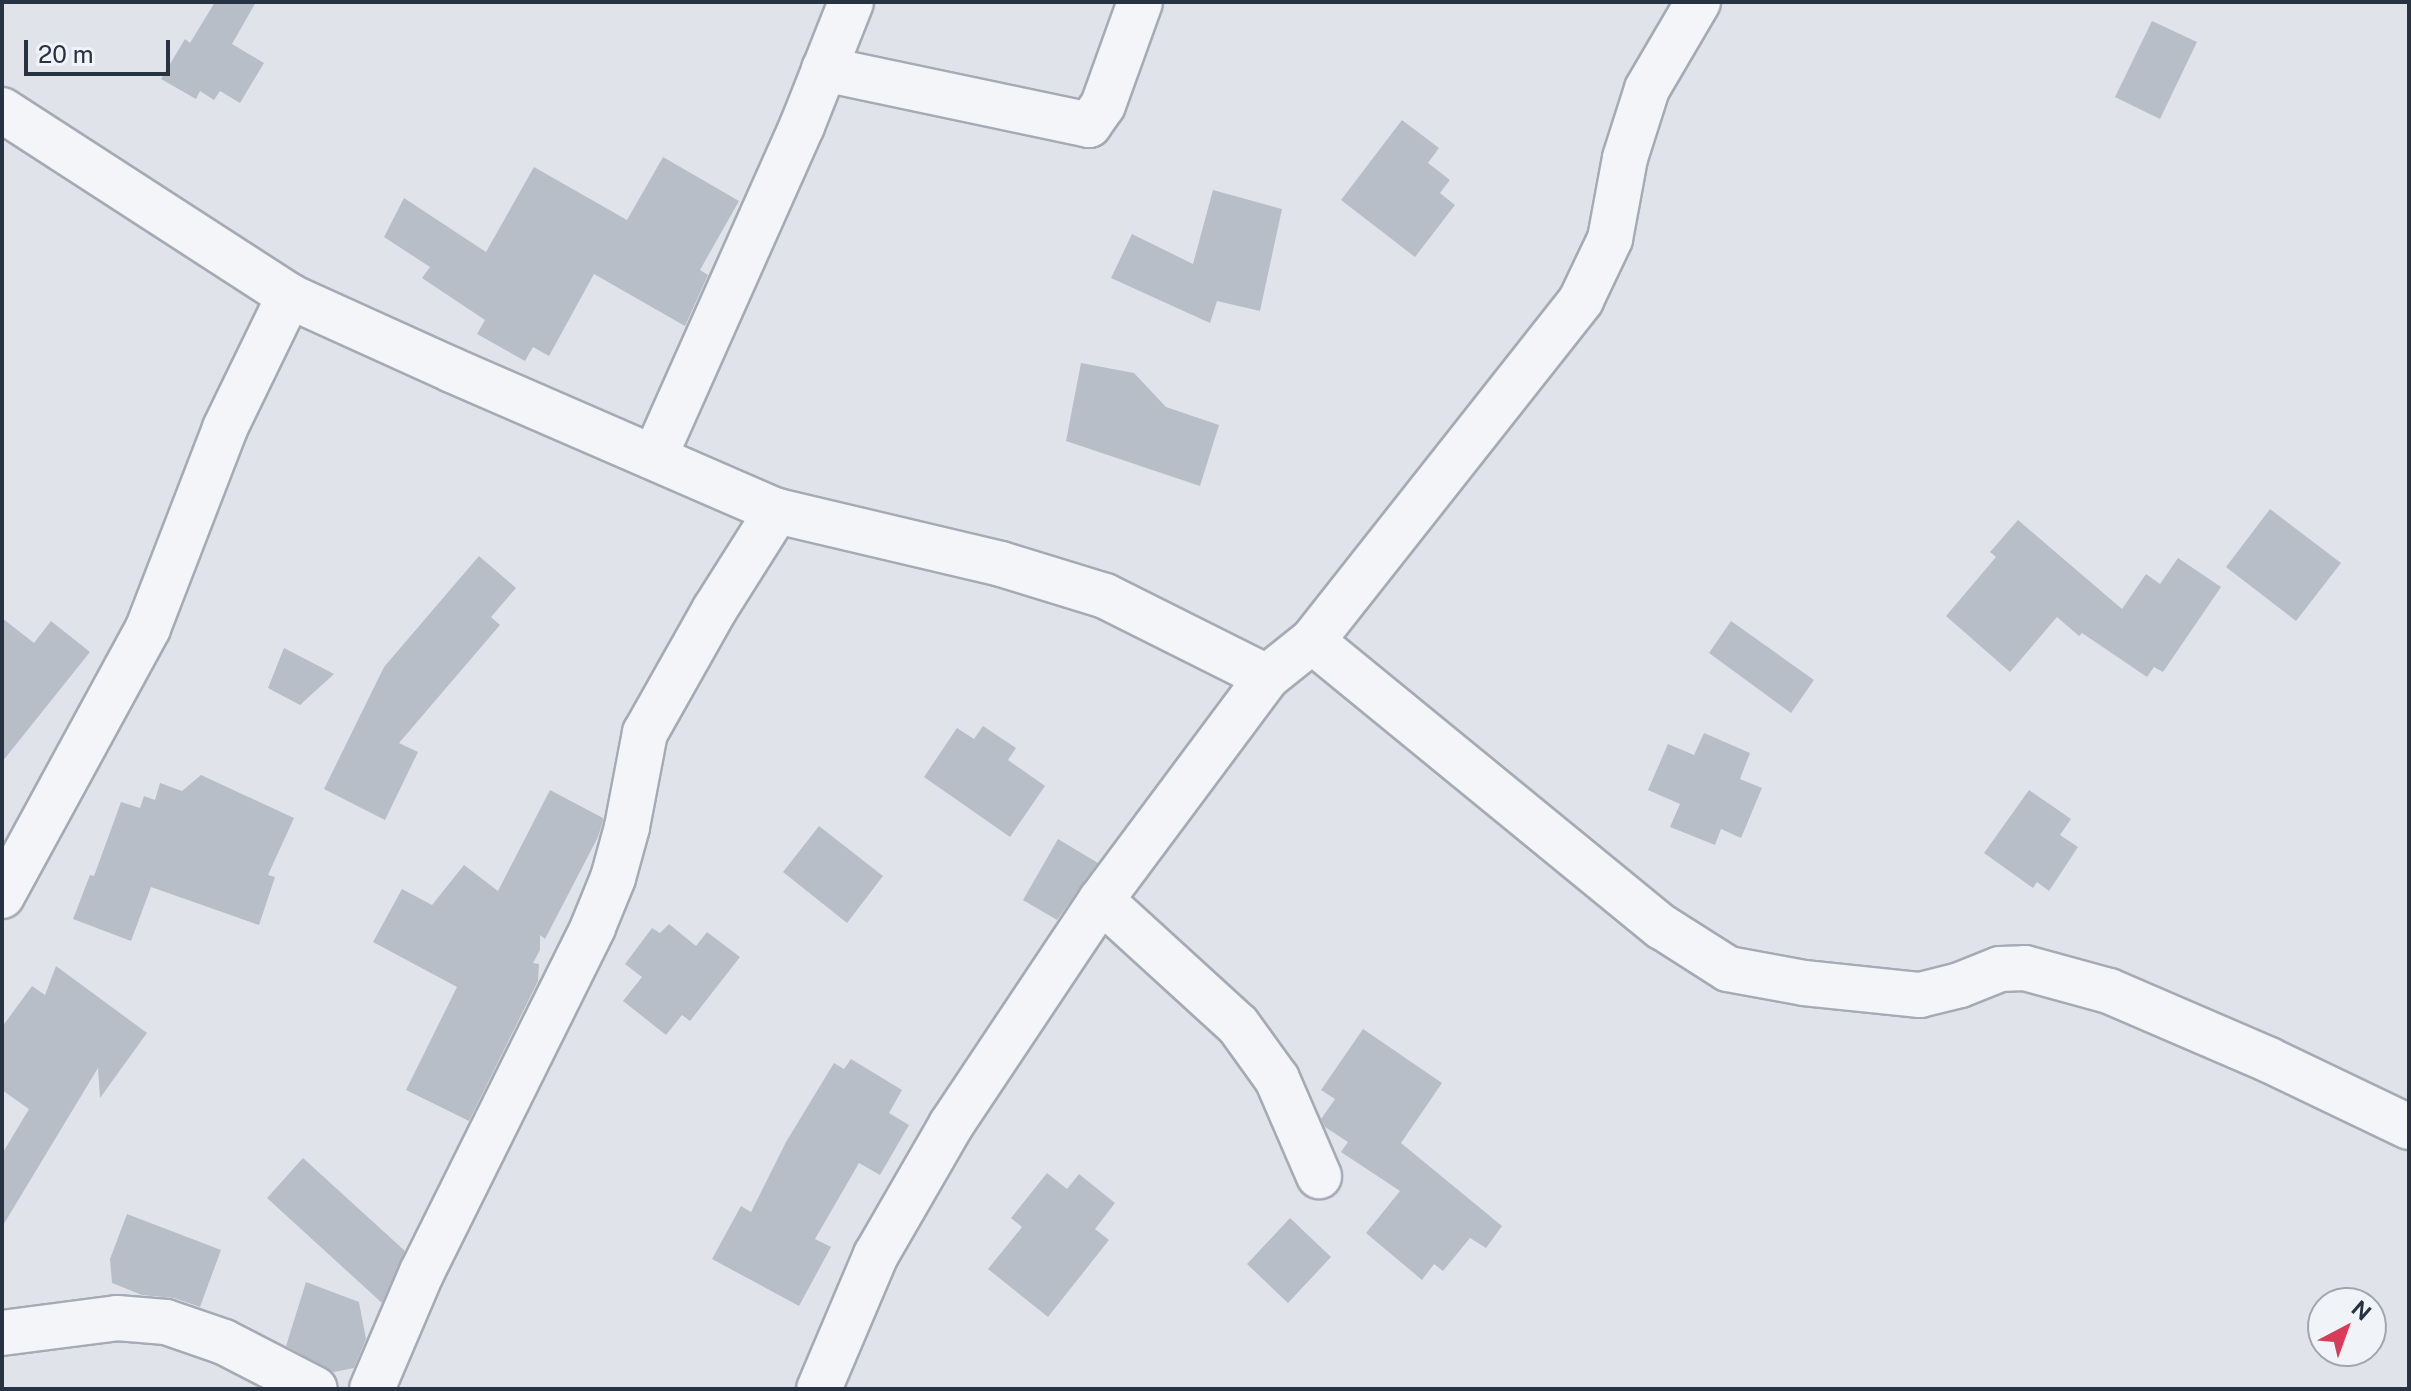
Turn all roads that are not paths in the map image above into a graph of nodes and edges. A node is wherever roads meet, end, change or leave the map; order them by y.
1 (851, 2) edge
2 (1140, 2) edge
3 (1698, 2) edge
4 (824, 69) junction
5 (2, 110) edge
6 (289, 296) junction
7 (655, 456) junction
8 (777, 511) junction
9 (1312, 641) junction
10 (1267, 677) junction
11 (2, 896) edge
12 (1101, 900) junction
13 (2409, 1127) edge
14 (1319, 1176) dead end
15 (2, 1333) edge
16 (315, 1389) edge
17 (372, 1389) edge
18 (819, 1389) edge

1 - 4 street
2 - 4 street
3 - 9 street
4 - 7 street
5 - 6 street
6 - 7 street
6 - 11 street
7 - 8 street
8 - 10 street
8 - 17 street
9 - 10 street
9 - 13 street
10 - 12 street
12 - 14 street
12 - 18 street
15 - 16 street

